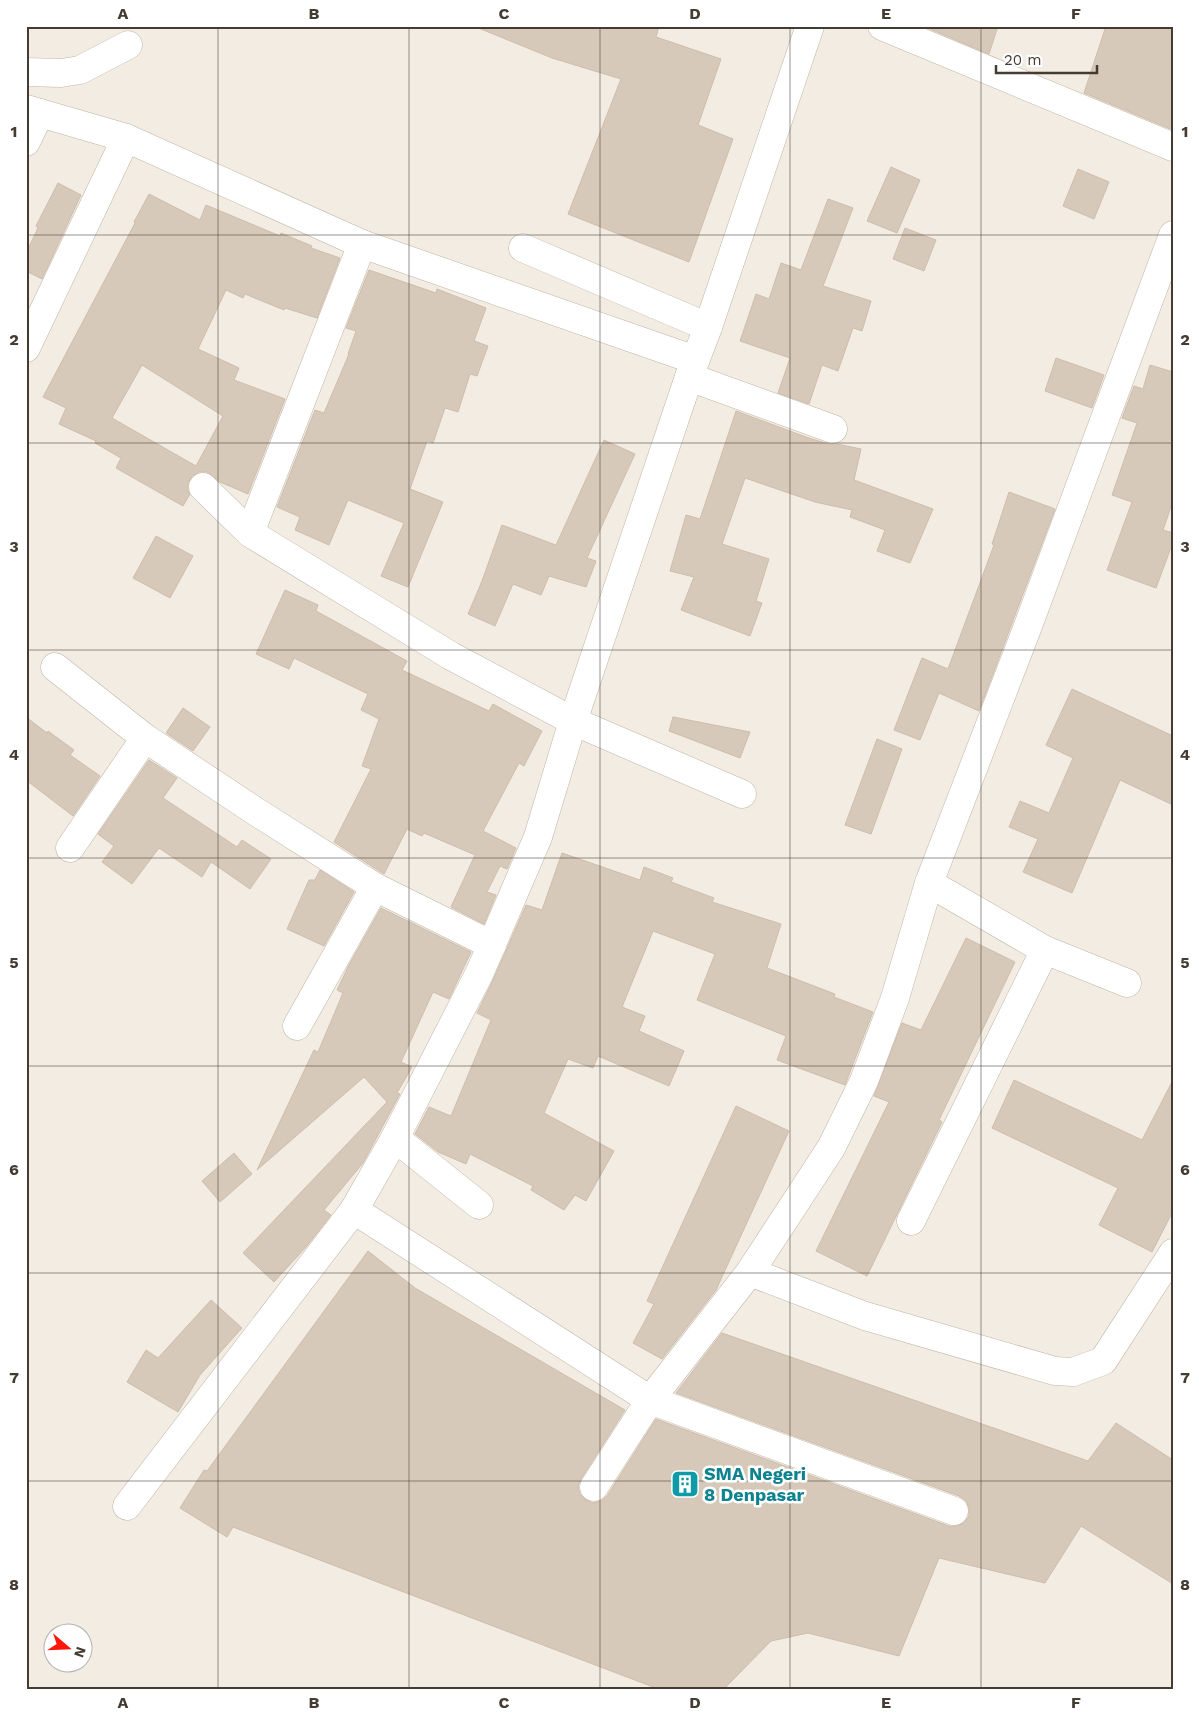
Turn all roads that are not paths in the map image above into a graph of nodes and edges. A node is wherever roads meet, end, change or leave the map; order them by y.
1 (810, 26) edge
2 (882, 26) edge
3 (128, 45) dead end
4 (26, 72) edge
5 (33, 111) edge
6 (126, 138) junction
7 (26, 142) edge
8 (1173, 147) edge
9 (1173, 235) edge
10 (362, 244) junction
11 (523, 248) dead end
12 (708, 326) junction
13 (26, 348) edge
14 (692, 368) junction
15 (833, 429) dead end
16 (203, 487) dead end
17 (250, 533) junction
18 (55, 666) dead end
19 (573, 721) junction
20 (145, 738) junction
21 (742, 794) dead end
22 (70, 848) dead end
23 (929, 884) junction
24 (375, 887) junction
25 (492, 945) junction
26 (1045, 950) junction
27 (1127, 983) dead end
28 (298, 1026) dead end
29 (395, 1138) junction
30 (479, 1205) dead end
31 (354, 1210) junction
32 (911, 1221) dead end
33 (1173, 1253) edge
34 (750, 1272) junction
35 (650, 1400) junction
36 (594, 1487) dead end
37 (127, 1506) dead end
38 (954, 1511) dead end

1 - 12 street
2 - 8 street
3 - 4 street
5 - 6 street
5 - 7 street
6 - 10 street
6 - 13 street
9 - 23 street
10 - 14 street
10 - 17 street
11 - 12 street
12 - 14 street
14 - 15 street
14 - 19 street
16 - 17 street
17 - 19 street
18 - 20 street
19 - 21 street
19 - 25 street
20 - 22 street
20 - 24 street
23 - 26 street
23 - 34 street
24 - 25 street
24 - 28 street
25 - 29 street
26 - 27 street
26 - 32 street
29 - 30 street
29 - 31 street
31 - 35 street
31 - 37 street
33 - 34 street
34 - 35 street
35 - 36 street
35 - 38 street

